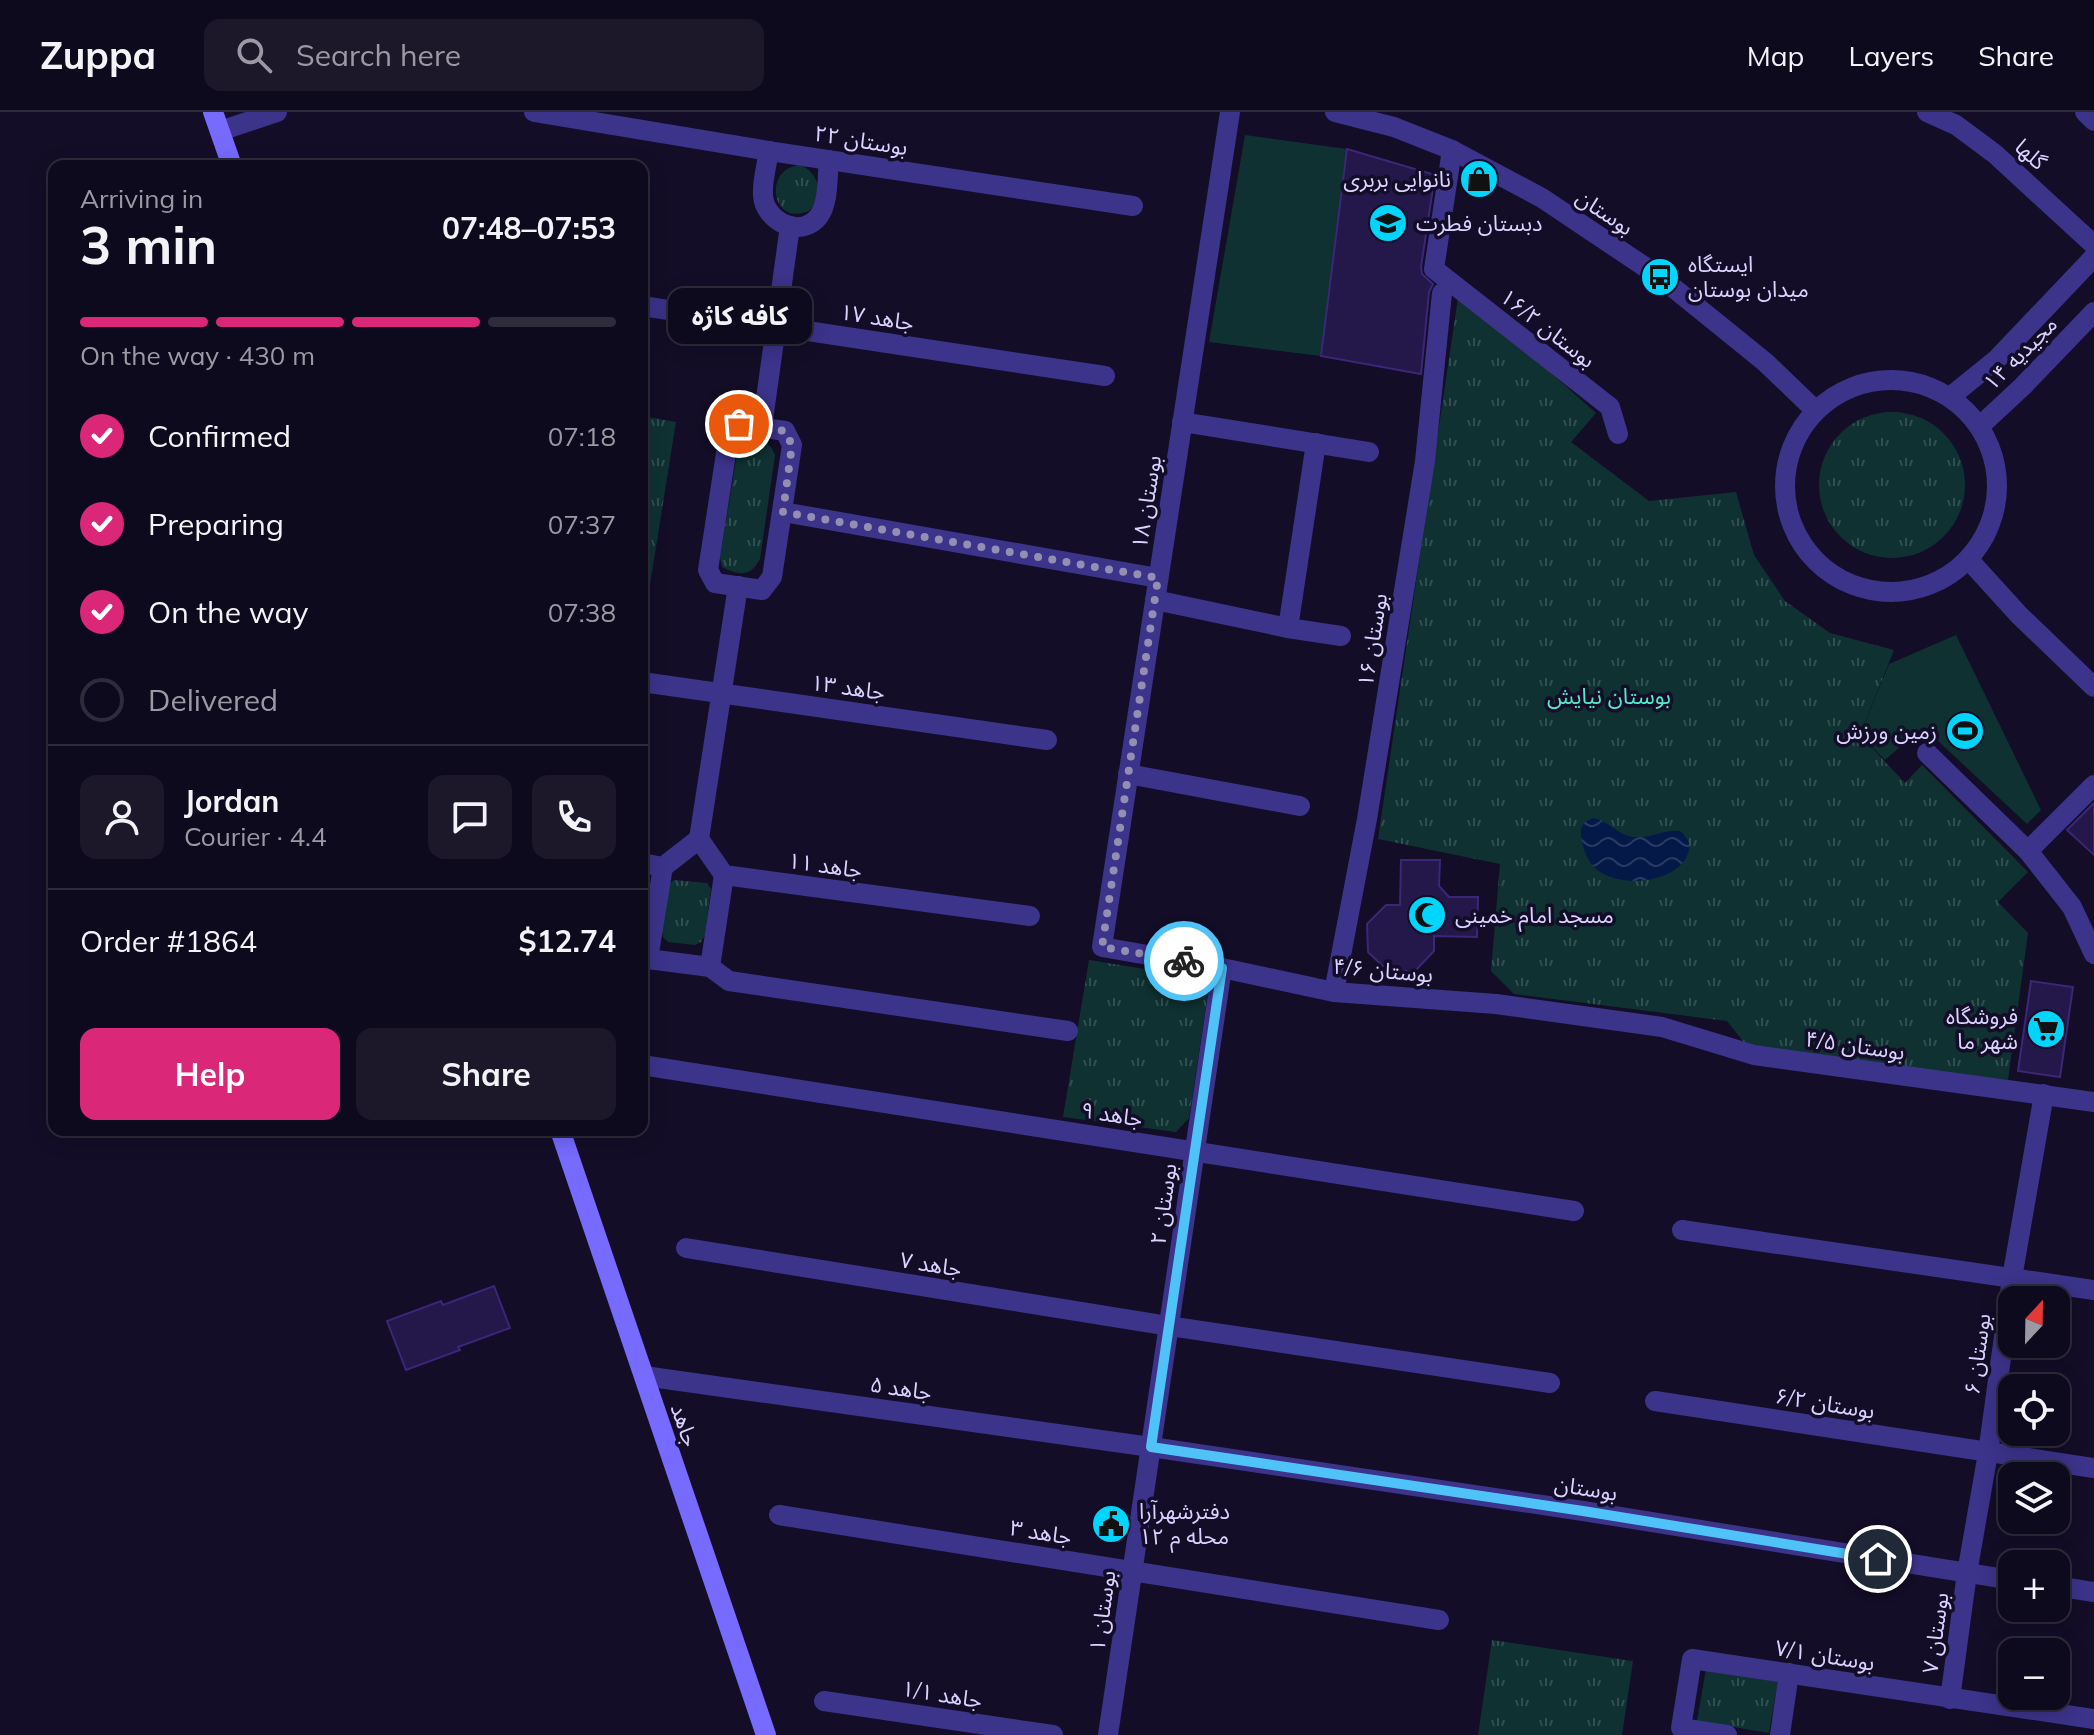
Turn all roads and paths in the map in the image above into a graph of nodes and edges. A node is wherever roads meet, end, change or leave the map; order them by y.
1 (277, 112) edge
2 (534, 112) edge
3 (1230, 112) edge
4 (1335, 112) edge
5 (1927, 112) edge
6 (2085, 112) edge
7 (1962, 118) edge
8 (2094, 121) edge
9 (216, 122) edge
10 (1452, 150) junction
11 (769, 151) junction
12 (230, 160) edge
13 (829, 160) junction
14 (1133, 206) dead end
15 (790, 226) junction
16 (2094, 245) edge
17 (2094, 257) edge
18 (1442, 293) dead end
19 (648, 307) edge
20 (2094, 312) edge
21 (776, 326) junction
22 (1105, 376) dead end
23 (1950, 397) junction
24 (1815, 410) junction
25 (1182, 422) junction
26 (1980, 426) junction
27 (762, 427) junction
28 (1618, 434) dead end
29 (1316, 443) junction
30 (1369, 452) dead end
31 (783, 512) junction
32 (1969, 560) junction
33 (1158, 578) junction
34 (738, 586) junction
35 (1155, 600) junction
36 (1288, 628) junction
37 (1341, 636) dead end
38 (648, 683) edge
39 (2094, 687) edge
40 (721, 694) junction
41 (1047, 740) dead end
42 (1927, 753) dead end
43 (1128, 774) junction
44 (2094, 785) edge
45 (1300, 806) dead end
46 (699, 839) junction
47 (2028, 851) junction
48 (648, 864) edge
49 (663, 867) junction
50 (724, 875) junction
51 (1030, 916) dead end
52 (1102, 947) joint
53 (2094, 954) edge
54 (710, 967) junction
55 (1222, 968) junction
56 (1334, 992) junction
57 (1662, 1027) joint
58 (1068, 1031) dead end
59 (648, 1066) edge
60 (2044, 1094) junction
61 (2094, 1102) edge
62 (562, 1136) edge
63 (1195, 1151) junction
64 (1574, 1211) dead end
65 (1682, 1230) dead end
66 (686, 1248) dead end
67 (2012, 1278) junction
68 (2094, 1290) edge
69 (1169, 1326) junction
70 (644, 1376) junction
71 (1550, 1383) dead end
72 (1655, 1401) dead end
73 (1151, 1447) junction
74 (1988, 1453) junction
75 (2094, 1468) edge
76 (779, 1515) dead end
77 (1133, 1571) junction
78 (1967, 1573) junction
79 (1998, 1578) edge
80 (2070, 1588) edge
81 (2094, 1592) edge
82 (1439, 1620) dead end
83 (1789, 1673) junction
84 (1950, 1699) junction
85 (824, 1701) dead end
86 (2094, 1719) edge
87 (766, 1735) edge
88 (1053, 1735) edge
89 (1108, 1735) edge
90 (1727, 1735) edge
91 (1780, 1735) edge

1 - 9 street
2 - 11 street, بوستان ۲۲
3 - 25 street, بوستان ۱۸
4 - 10 street, بوستان
5 - 7 street, گلها
6 - 8 street
7 - 16 street, گلها
9 - 12 main road
10 - 24 street, بوستان
10 - 28 street, بوستان ۱۶/۲
11 - 13 street, بوستان ۲۲
11 - 15 street
13 - 14 street, بوستان ۲۲
13 - 15 street
15 - 21 street
17 - 23 street
18 - 56 street, بوستان ۱۶
19 - 21 street, جاهد ۱۷
20 - 26 street, مجیدیه ۱۴
21 - 22 street, جاهد ۱۷
21 - 27 street
23 - 24 street
23 - 26 street
24 - 32 street
25 - 29 street
25 - 33 street, بوستان ۱۸
26 - 32 street
27 - 31 street
27 - 34 street
29 - 30 street
29 - 36 street
31 - 33 street
31 - 34 street
32 - 39 street
33 - 35 street, بوستان ۱۸
34 - 40 street
35 - 36 street
35 - 43 street, بوستان ۱۸
36 - 37 street
38 - 40 street, جاهد ۱۳
40 - 41 street, جاهد ۱۳
40 - 46 street
42 - 47 street
43 - 45 street
43 - 52 street, بوستان ۱۸
44 - 47 street
46 - 49 street
46 - 50 street
47 - 53 street
48 - 49 street
49 - 54 street
50 - 51 street, جاهد ۱۱
50 - 54 street
52 - 55 street, بوستان ۴/۶
54 - 58 street
55 - 56 street, بوستان ۴/۶
55 - 63 street, بوستان ۲
56 - 57 street, بوستان ۴/۶
57 - 60 street, بوستان ۴/۵
59 - 63 street, جاهد ۹
60 - 61 street, بوستان ۴/۵
60 - 67 street, بوستان ۶
62 - 70 main road, جاهد
63 - 64 street, جاهد ۹
63 - 69 street, بوستان ۲
65 - 67 street
66 - 69 street, جاهد ۷
67 - 68 street
67 - 74 street, بوستان ۶
69 - 71 street, جاهد ۷
69 - 73 street, بوستان ۲
70 - 73 street, جاهد ۵
70 - 87 main road, جاهد
72 - 74 street, بوستان ۶/۲
73 - 77 street, بوستان ۱
73 - 78 street, بوستان
74 - 75 street, بوستان ۶/۲
74 - 78 street, بوستان ۶
76 - 77 street, جاهد ۳
77 - 82 street, جاهد ۳
77 - 89 street, بوستان ۱
78 - 79 street, بوستان
78 - 84 street, بوستان ۷
80 - 81 street
83 - 84 street, بوستان ۷/۱
83 - 90 street, بوستان ۷/۱
83 - 91 street
84 - 86 street, بوستان ۷/۱
85 - 88 street, جاهد ۱/۱

